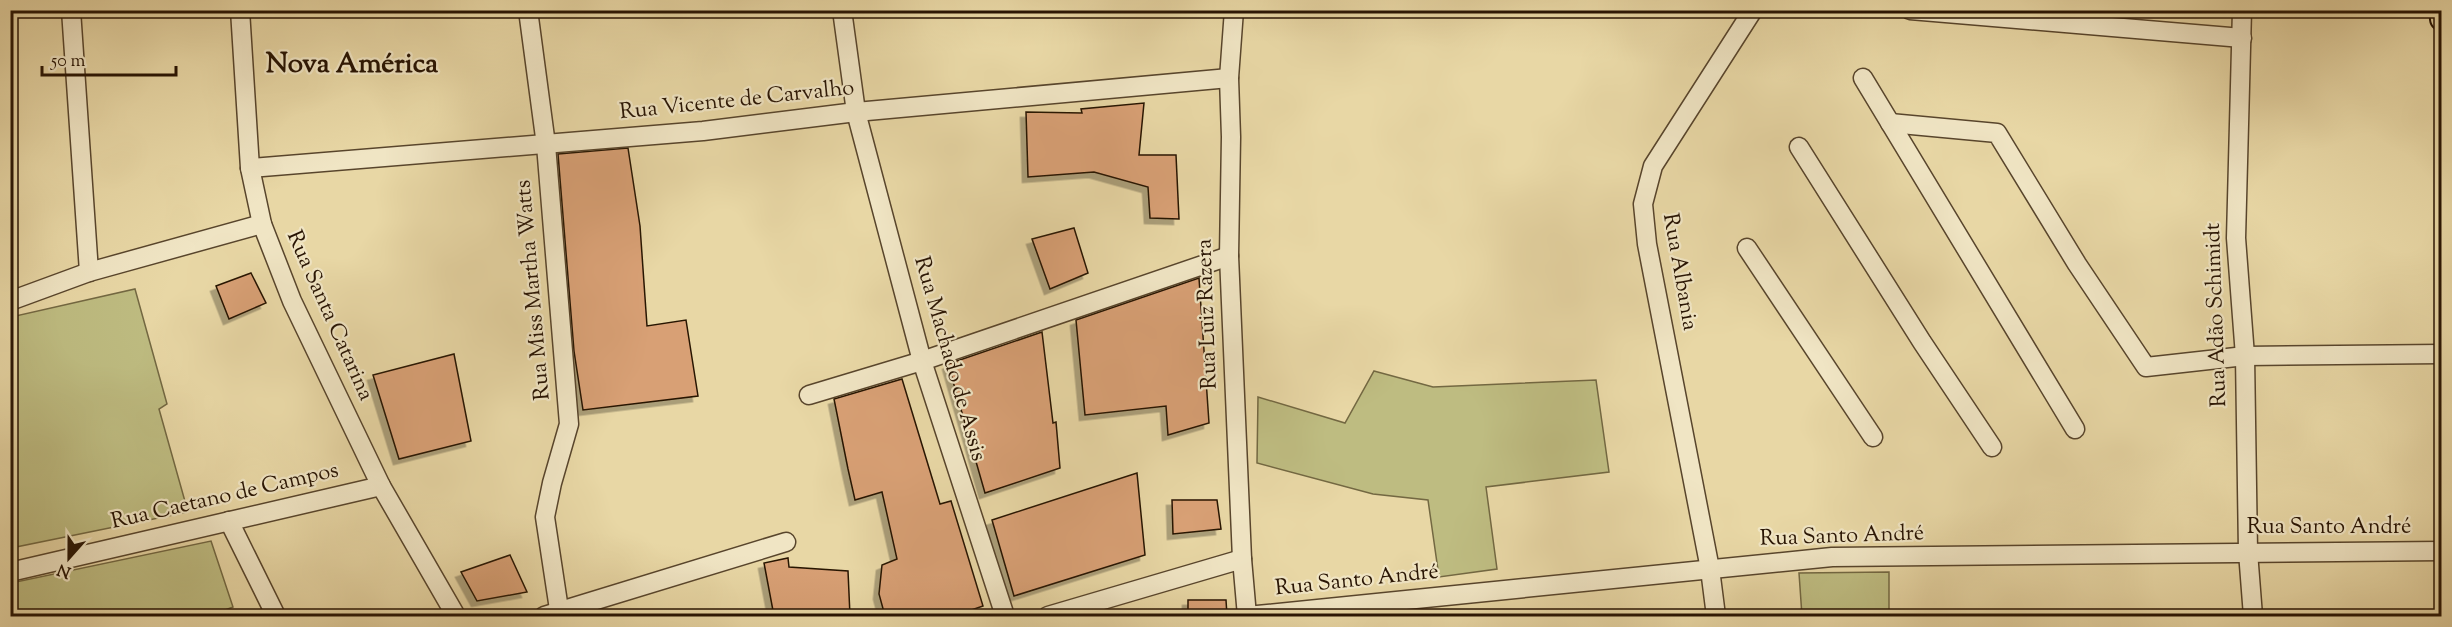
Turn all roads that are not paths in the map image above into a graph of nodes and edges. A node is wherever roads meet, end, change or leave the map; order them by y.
1 (71, 10) edge
2 (240, 10) edge
3 (528, 10) edge
4 (842, 10) edge
5 (1234, 10) edge
6 (1752, 10) edge
7 (1910, 10) edge
8 (2242, 10) edge
9 (2441, 10) edge
10 (2442, 19) edge
11 (2242, 38) junction
12 (1229, 78) junction
13 (1863, 78) dead end
14 (856, 112) junction
15 (1890, 123) junction
16 (546, 145) junction
17 (1799, 147) dead end
18 (250, 168) junction
19 (262, 224) junction
20 (1747, 248) dead end
21 (1229, 256) junction
22 (89, 273) junction
23 (10, 301) edge
24 (2442, 354) edge
25 (2245, 356) junction
26 (922, 361) junction
27 (809, 395) dead end
28 (2075, 429) dead end
29 (1873, 437) dead end
30 (1992, 447) dead end
31 (381, 486) junction
32 (229, 521) junction
33 (786, 542) dead end
34 (2442, 551) edge
35 (2248, 552) junction
36 (1242, 559) junction
37 (1710, 569) junction
38 (10, 573) edge
39 (555, 615) edge
40 (276, 616) edge
41 (456, 616) edge
42 (1005, 616) edge
43 (1048, 616) edge
44 (1247, 616) edge
45 (1716, 616) edge
46 (2253, 616) edge

1 - 22 street
2 - 18 street, Rua Santa Catarina
3 - 16 street, Rua Miss Martha Watts
4 - 14 street, Rua Machado de Assis
5 - 12 street, Rua Luiz Razera
6 - 37 street, Rua Albania
7 - 11 street
8 - 11 street, Rua Adão Schimidt
9 - 10 main road
11 - 25 street, Rua Adão Schimidt
12 - 14 street, Rua Vicente de Carvalho
12 - 21 street, Rua Luiz Razera
13 - 15 street
14 - 16 street, Rua Vicente de Carvalho
14 - 26 street, Rua Machado de Assis
15 - 25 street
15 - 28 street
16 - 18 street, Rua Vicente de Carvalho
16 - 39 street, Rua Miss Martha Watts
17 - 30 street
18 - 19 street, Rua Santa Catarina
19 - 22 street
19 - 31 street, Rua Santa Catarina
20 - 29 street
21 - 26 street
21 - 36 street, Rua Luiz Razera
22 - 23 street
24 - 25 street
25 - 35 street, Rua Adão Schimidt
26 - 27 street
26 - 42 street, Rua Machado de Assis
31 - 32 street, Rua Caetano de Campos
31 - 41 street, Rua Santa Catarina
32 - 38 street, Rua Caetano de Campos
32 - 40 street
33 - 39 street
34 - 35 street, Rua Santo André
35 - 37 street, Rua Santo André
35 - 46 street, Rua Adão Schimidt
36 - 43 street
36 - 44 street, Rua Luiz Razera
37 - 44 street, Rua Santo André
37 - 45 street, Rua Albania

